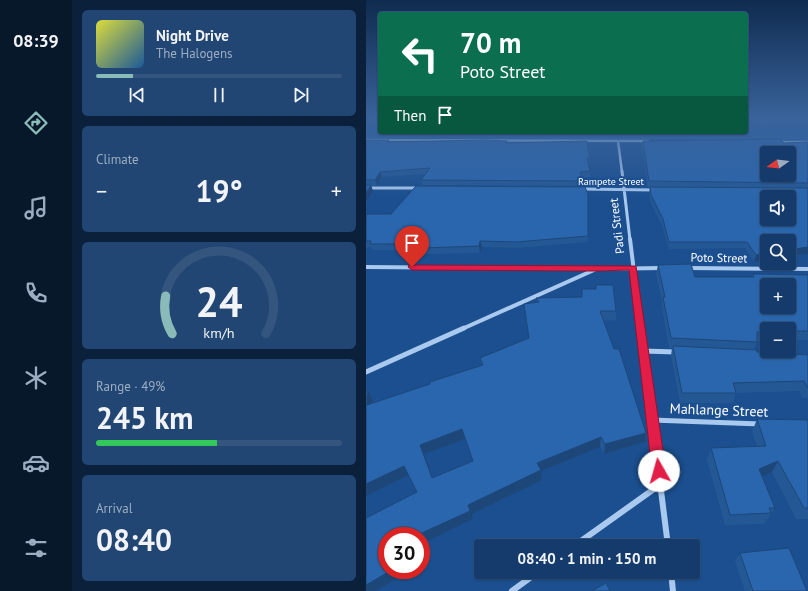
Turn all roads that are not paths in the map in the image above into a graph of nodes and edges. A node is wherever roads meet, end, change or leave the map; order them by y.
1 (618, 146) edge
2 (366, 188) edge
3 (421, 188) edge
4 (576, 189) edge
5 (623, 189) junction
6 (662, 190) edge
7 (366, 267) edge
8 (633, 267) junction
9 (664, 268) edge
10 (680, 268) edge
11 (596, 269) junction
12 (808, 269) edge
13 (643, 351) junction
14 (679, 352) edge
15 (366, 372) edge
16 (652, 420) junction
17 (763, 424) edge
18 (661, 484) junction
19 (584, 539) edge
20 (667, 539) edge
21 (528, 579) edge
22 (672, 579) edge
23 (512, 591) edge
24 (673, 591) edge

1 - 5 street, Padi Street
2 - 3 street
4 - 5 street, Rampete Street
5 - 6 street, Rampete Street
5 - 8 street, Padi Street
7 - 11 street
8 - 9 street
8 - 11 street
8 - 13 street, Padi Street
10 - 12 street, Poto Street
11 - 15 street
13 - 14 street
13 - 16 street, Padi Street
16 - 17 street, Mahlange Street
16 - 18 street, Padi Street
18 - 19 street
18 - 20 street, Padi Street
21 - 23 street
22 - 24 street

